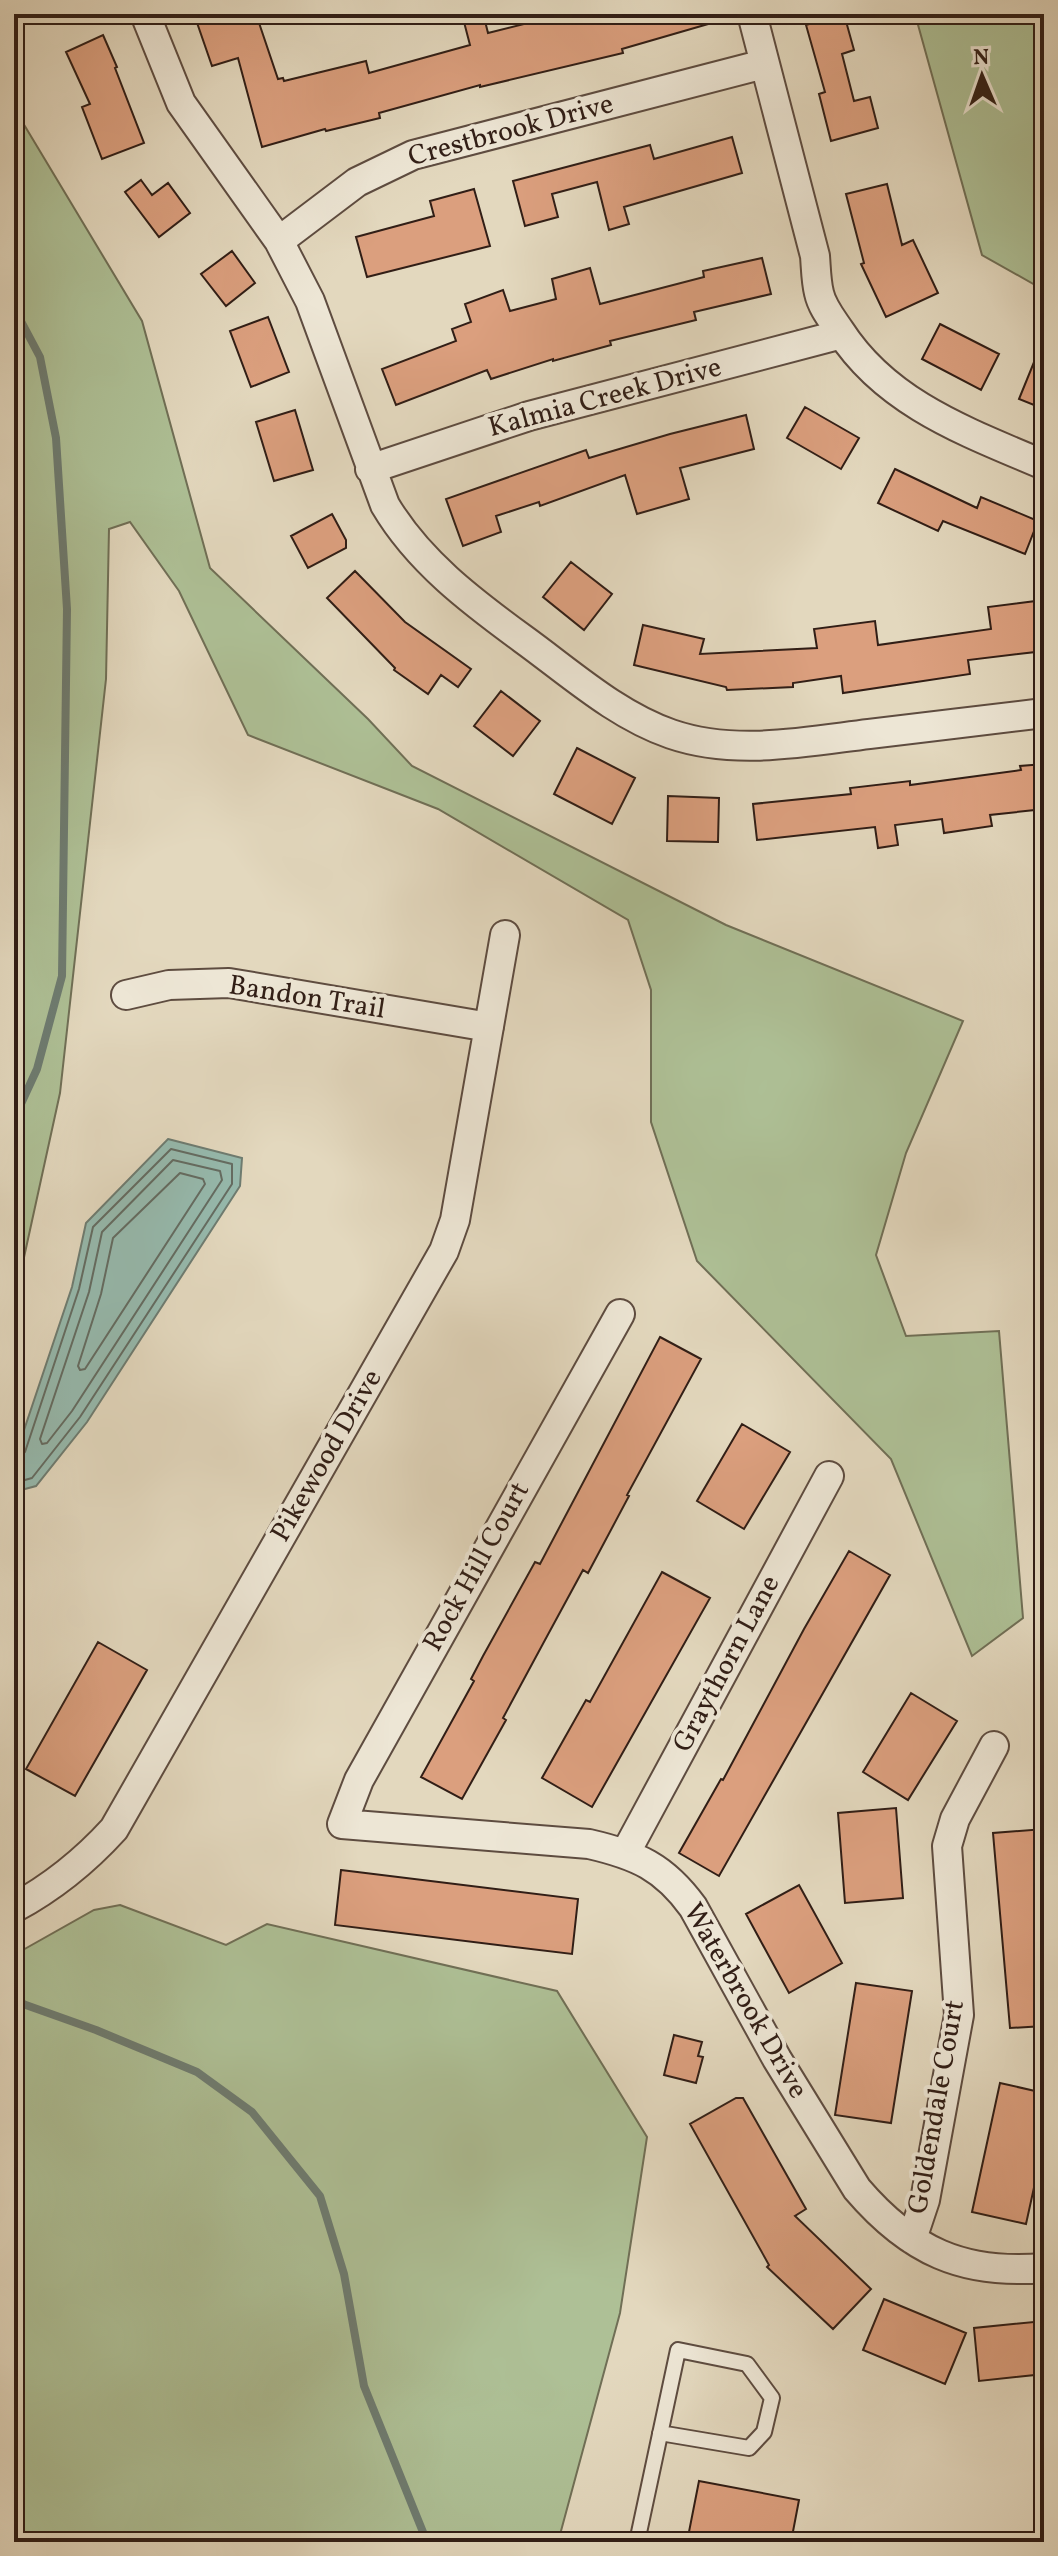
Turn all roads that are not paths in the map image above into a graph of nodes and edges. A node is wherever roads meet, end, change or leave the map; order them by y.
1 (145, 14) edge
2 (752, 14) edge
3 (764, 64) junction
4 (279, 241) junction
5 (842, 334) junction
6 (1044, 465) edge
7 (370, 469) junction
8 (1044, 713) edge
9 (505, 935) dead end
10 (126, 995) dead end
11 (489, 1027) junction
12 (620, 1314) dead end
13 (829, 1476) dead end
14 (994, 1746) dead end
15 (342, 1824) joint
16 (626, 1852) junction
17 (14, 1908) edge
18 (912, 2239) junction
19 (1044, 2268) edge
20 (660, 2433) junction
21 (637, 2542) edge

1 - 4 street
2 - 3 street
3 - 4 street, Crestbrook Drive
3 - 5 street
4 - 7 street
5 - 6 street
5 - 7 street, Kalmia Creek Drive
7 - 8 street
9 - 11 street, Pikewood Drive
10 - 11 street, Bandon Trail
11 - 17 street, Pikewood Drive
12 - 15 street, Rock Hill Court
13 - 16 street, Graythorn Lane
14 - 18 street, Goldendale Court
15 - 16 street, Waterbrook Drive
16 - 18 street, Waterbrook Drive
18 - 19 street, Waterbrook Drive
20 - 20 lane
20 - 21 lane

